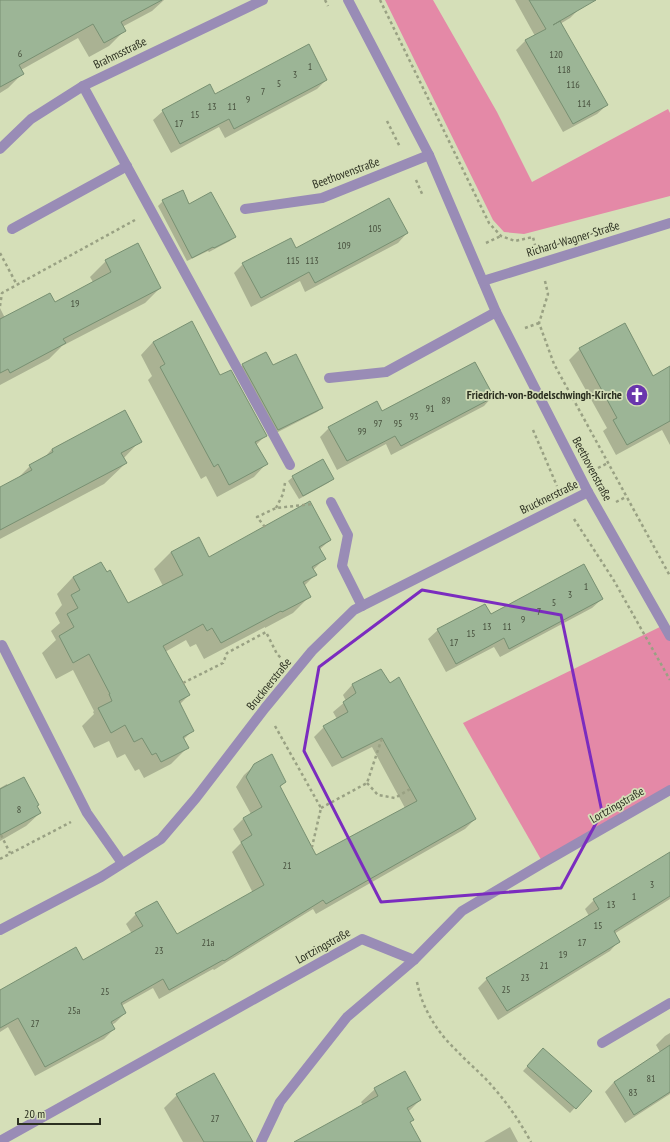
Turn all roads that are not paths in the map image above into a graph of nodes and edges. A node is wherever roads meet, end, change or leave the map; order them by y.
1 (262, 0) edge
2 (348, 0) edge
3 (83, 86) junction
4 (0, 149) edge
5 (430, 155) junction
6 (127, 166) junction
7 (246, 209) dead end
8 (670, 223) edge
9 (12, 229) dead end
10 (483, 281) junction
11 (496, 312) junction
12 (328, 378) dead end
13 (290, 465) road end
14 (588, 492) junction
15 (331, 502) road end
16 (362, 606) junction
17 (670, 636) edge
18 (0, 646) edge
19 (670, 790) edge
20 (122, 863) junction
21 (0, 930) edge
22 (414, 960) junction
23 (670, 1003) edge
24 (602, 1043) dead end
25 (0, 1142) edge
26 (261, 1142) edge

1 - 3 street, Brahmsstraße
2 - 5 street, Beethovenstraße
3 - 4 street, Brahmsstraße
3 - 6 street
5 - 7 street, Beethovenstraße
5 - 10 street, Beethovenstraße
6 - 9 street
6 - 13 street
8 - 10 street, Richard-Wagner-Straße
10 - 11 street, Beethovenstraße
11 - 12 street
11 - 14 street, Beethovenstraße
14 - 16 street, Brucknerstraße
14 - 17 street, Beethovenstraße
15 - 16 street
16 - 20 street, Brucknerstraße
18 - 20 street
19 - 22 street, Lortzingstraße
20 - 21 street, Brucknerstraße
22 - 25 street, Lortzingstraße
22 - 26 street
23 - 24 street

